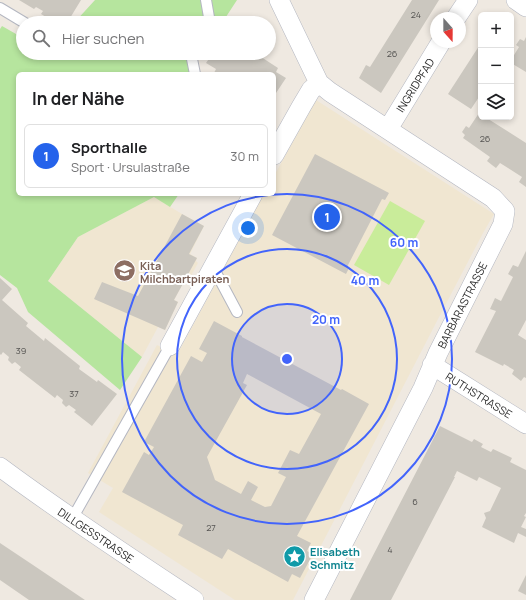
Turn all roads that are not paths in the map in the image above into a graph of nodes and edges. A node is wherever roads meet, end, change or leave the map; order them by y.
1 (206, 0) edge
2 (279, 0) edge
3 (468, 0) edge
4 (516, 0) edge
5 (526, 7) edge
6 (0, 8) edge
7 (460, 12) edge
8 (209, 16) edge
9 (16, 18) edge
10 (437, 48) edge
11 (192, 60) edge
12 (195, 72) edge
13 (320, 83) junction
14 (388, 129) junction
15 (276, 151) edge
16 (252, 196) edge
17 (213, 267) junction
18 (236, 312) dead end
19 (170, 346) joint
20 (432, 365) junction
21 (526, 424) edge
22 (0, 467) edge
23 (72, 519) junction
24 (175, 595) edge
25 (194, 600) edge
26 (314, 600) edge

1 - 8 lane
2 - 13 street
3 - 7 street
4 - 5 street
6 - 9 lane
10 - 14 street, INGRIDPFAD
11 - 12 lane
13 - 14 street, BARBARASTRASSE
13 - 15 street
14 - 20 street, BARBARASTRASSE
16 - 17 street
17 - 18 lane
17 - 19 street
19 - 23 lane
20 - 21 street, RUTHSTRASSE
20 - 26 street, BARBARASTRASSE
22 - 23 street, DILLGESSTRASSE
23 - 24 street, DILLGESSTRASSE
24 - 25 street, DILLGESSTRASSE

